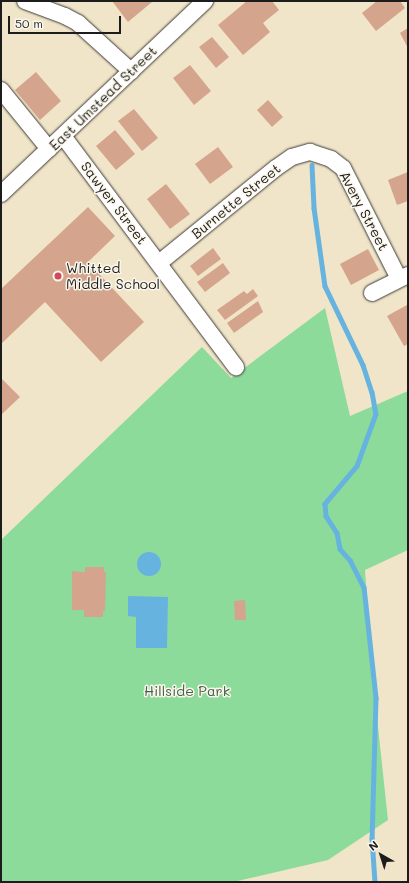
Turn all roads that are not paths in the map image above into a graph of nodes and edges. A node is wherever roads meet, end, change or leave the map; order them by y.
1 (25, 1) edge
2 (205, 1) edge
3 (131, 71) junction
4 (1, 90) edge
5 (63, 136) junction
6 (49, 149) junction
7 (318, 154) joint
8 (1, 194) edge
9 (159, 263) junction
10 (404, 277) edge
11 (372, 293) dead end
12 (236, 366) dead end

1 - 3 street
2 - 3 street, East Umstead Street
3 - 5 street, East Umstead Street
4 - 6 street
5 - 6 street, East Umstead Street
5 - 9 street, Sawyer Street
6 - 8 street, East Umstead Street
7 - 9 street, Burnette Street
7 - 10 street, Avery Street
9 - 12 street, Sawyer Street
10 - 11 street

